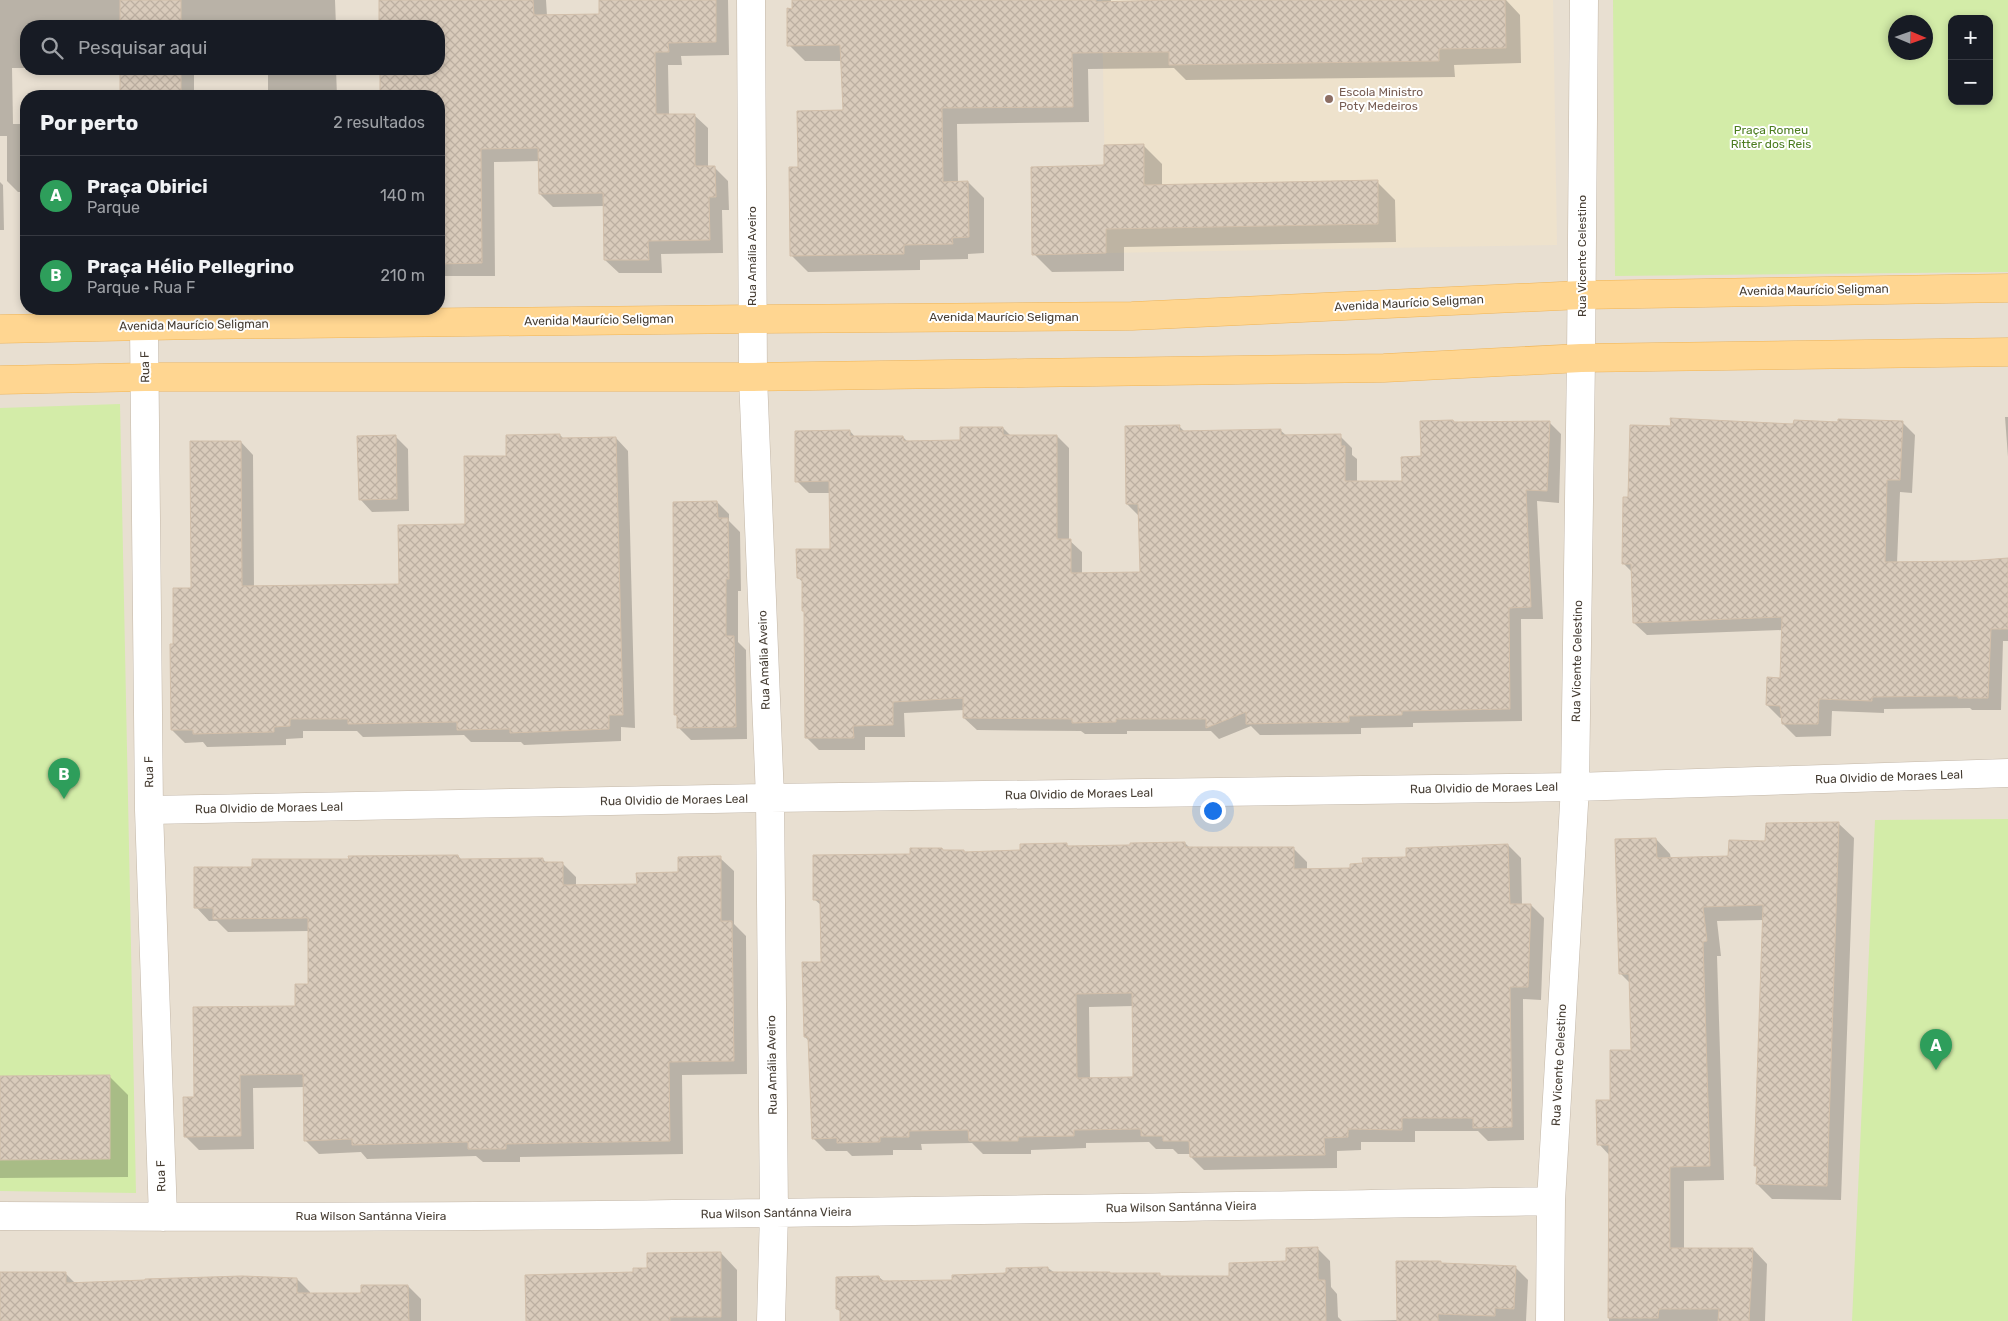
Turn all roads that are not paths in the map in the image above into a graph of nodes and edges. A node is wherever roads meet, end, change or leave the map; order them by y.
1 (752, 0) edge
2 (1584, 0) edge
3 (2008, 288) edge
4 (1581, 295) junction
5 (752, 319) junction
6 (144, 326) junction
7 (0, 329) edge
8 (2008, 352) edge
9 (1581, 358) junction
10 (145, 377) junction
11 (753, 377) junction
12 (0, 380) edge
13 (2008, 773) edge
14 (1575, 787) junction
15 (770, 798) junction
16 (150, 810) junction
17 (1551, 1201) junction
18 (774, 1213) junction
19 (0, 1216) edge
20 (163, 1217) junction
21 (771, 1321) edge
22 (1550, 1321) edge

1 - 5 street, Rua Amália Aveiro
2 - 4 street, Rua Vicente Celestino
3 - 4 main road, Avenida Maurício Seligman
4 - 5 main road, Avenida Maurício Seligman
4 - 9 street, Rua Vicente Celestino
5 - 6 main road, Avenida Maurício Seligman
5 - 11 street, Rua Amália Aveiro
6 - 7 main road, Avenida Maurício Seligman
6 - 10 street, Rua F
8 - 9 main road
9 - 11 main road
9 - 14 street, Rua Vicente Celestino
10 - 11 main road
10 - 12 main road
10 - 16 street, Rua F
11 - 15 street, Rua Amália Aveiro
13 - 14 street, Rua Olvidio de Moraes Leal
14 - 15 street, Rua Olvidio de Moraes Leal
14 - 17 street, Rua Vicente Celestino
15 - 16 street, Rua Olvidio de Moraes Leal
15 - 18 street, Rua Amália Aveiro
16 - 20 street, Rua F
17 - 18 street, Rua Wilson Santánna Vieira
17 - 22 street, Rua Vicente Celestino
18 - 20 street, Rua Wilson Santánna Vieira
18 - 21 street, Rua Amália Aveiro
19 - 20 street, Rua Wilson Santánna Vieira

